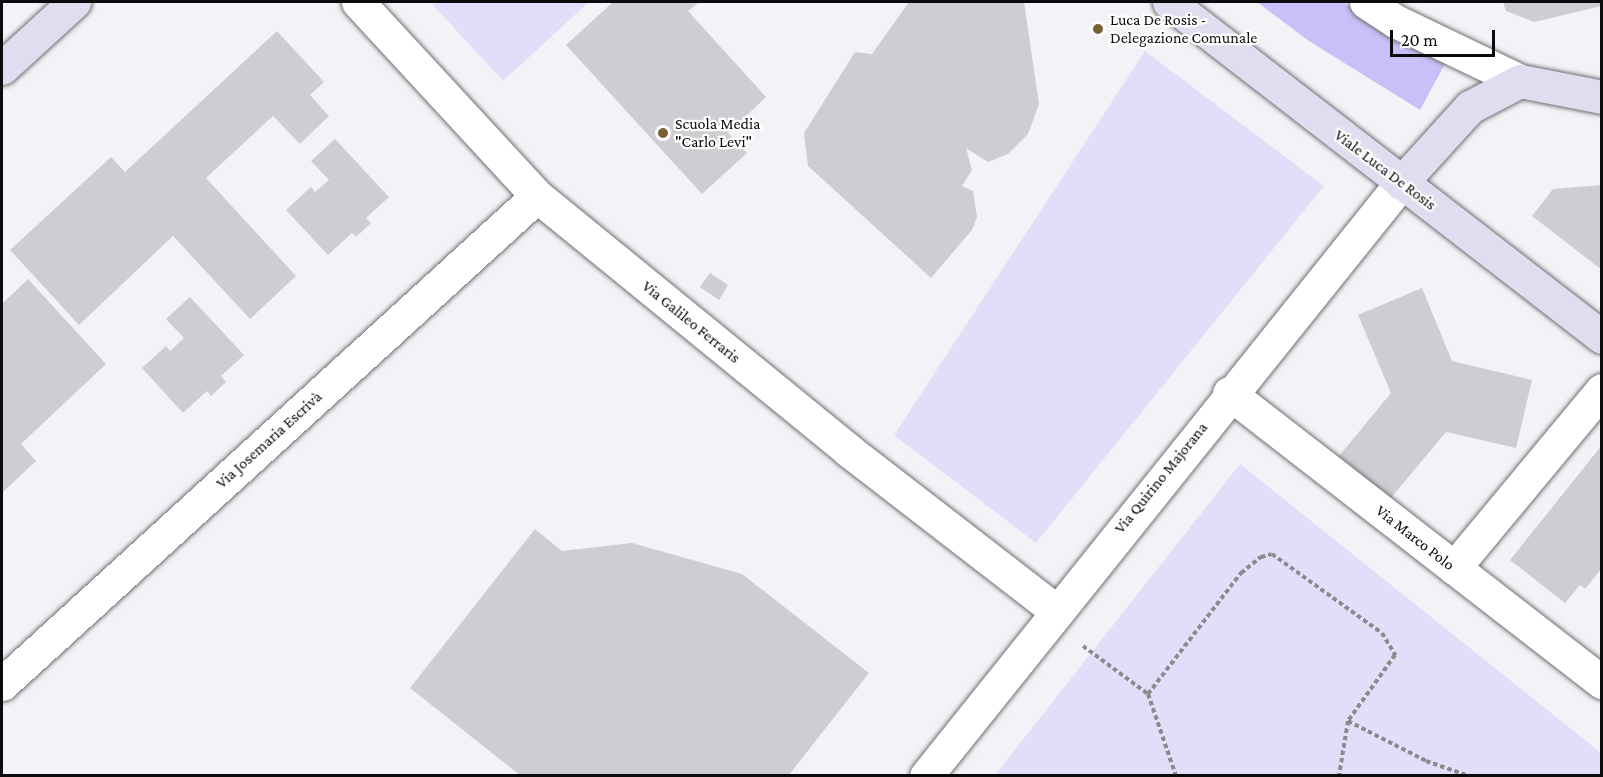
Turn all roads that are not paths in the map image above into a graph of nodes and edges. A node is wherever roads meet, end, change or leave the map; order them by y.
1 (74, 2) edge
2 (358, 2) edge
3 (1169, 2) edge
4 (1366, 2) edge
5 (2, 68) edge
6 (1520, 81) junction
7 (1602, 97) edge
8 (1401, 183) junction
9 (537, 196) junction
10 (1602, 337) edge
11 (1602, 390) edge
12 (1229, 393) junction
13 (1454, 568) junction
14 (1055, 610) junction
15 (1602, 682) edge
16 (2, 684) edge
17 (926, 776) edge

1 - 5 main road
2 - 9 street, Via Galileo Ferraris
3 - 8 main road, Viale Luca De Rosis
4 - 6 street
6 - 7 main road
6 - 8 main road
8 - 10 main road, Viale Luca De Rosis
8 - 12 street, Via Quirino Majorana
9 - 14 street, Via Galileo Ferraris
9 - 16 street, Via Josemaria Escrivà
11 - 13 street
12 - 13 street, Via Marco Polo
12 - 14 street, Via Quirino Majorana
13 - 15 street, Via Marco Polo
14 - 17 street, Via Quirino Majorana

